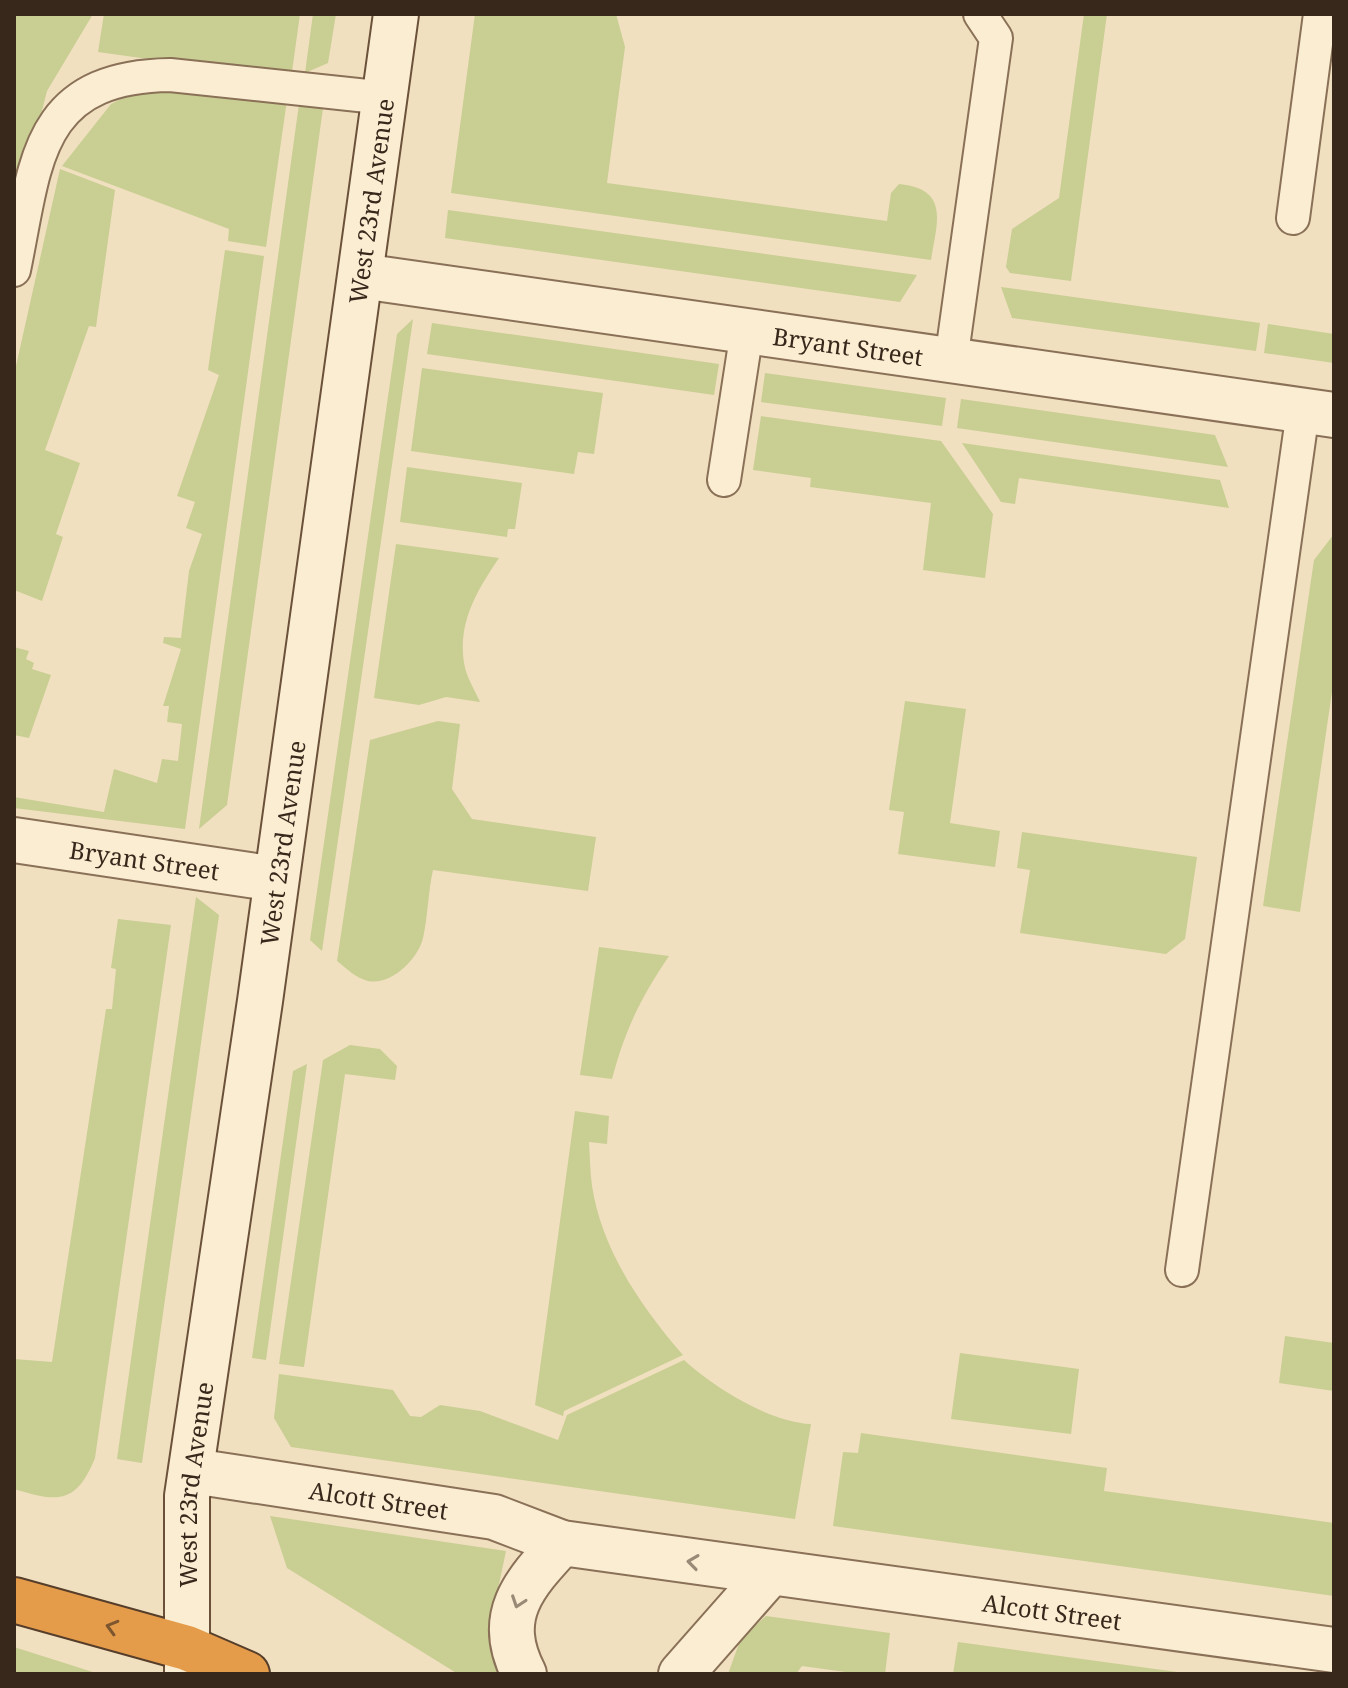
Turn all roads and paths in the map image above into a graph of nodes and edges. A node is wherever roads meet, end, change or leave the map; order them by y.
1 (396, 14) edge
2 (980, 14) edge
3 (1320, 14) edge
4 (386, 98) junction
5 (1293, 218) dead end
6 (14, 270) edge
7 (361, 276) junction
8 (747, 331) junction
9 (951, 361) junction
10 (1318, 413) edge
11 (724, 480) dead end
12 (14, 840) edge
13 (276, 879) junction
14 (1182, 1270) dead end
15 (193, 1471) junction
16 (562, 1543) junction
17 (770, 1573) junction
18 (14, 1600) edge
19 (1334, 1650) edge
20 (187, 1661) edge
21 (247, 1674) edge
22 (524, 1674) edge
23 (681, 1674) edge

1 - 4 street, West 23rd Avenue
2 - 9 lane
3 - 5 lane
4 - 6 lane
4 - 7 street, West 23rd Avenue
7 - 8 street, Bryant Street
7 - 13 street, West 23rd Avenue
8 - 9 street, Bryant Street
8 - 11 lane
9 - 10 street, Bryant Street
10 - 14 lane
12 - 13 street, Bryant Street
13 - 15 street, West 23rd Avenue
15 - 16 street, Alcott Street
15 - 20 street, West 23rd Avenue
17 -> 16 street, Alcott Street
16 -> 22 street
17 - 19 street, Alcott Street
17 - 23 street
20 -> 18 highway
20 - 21 highway

